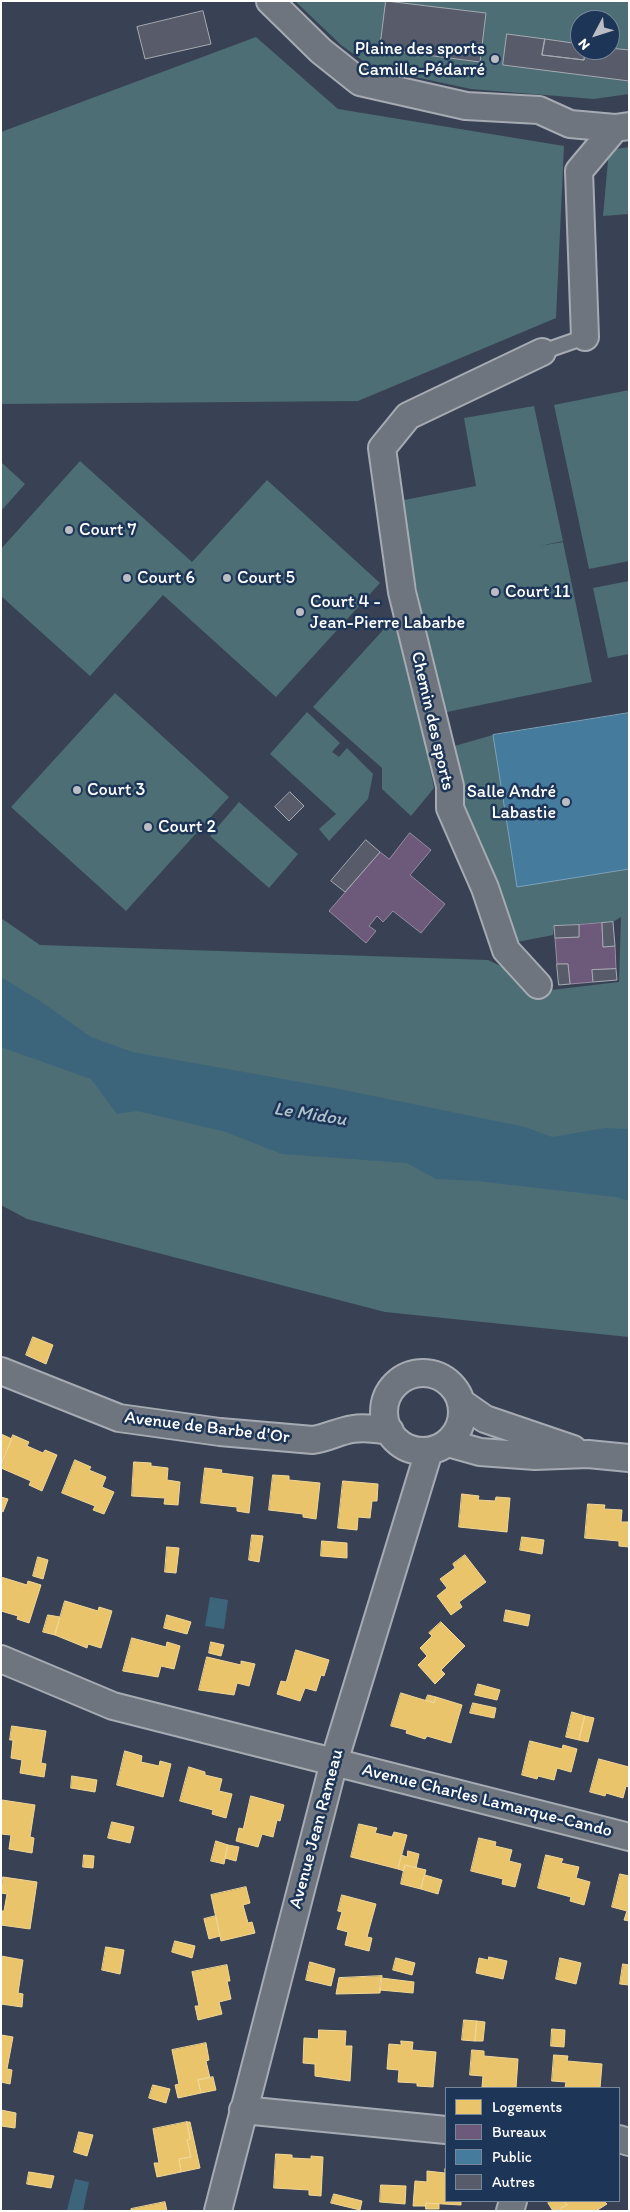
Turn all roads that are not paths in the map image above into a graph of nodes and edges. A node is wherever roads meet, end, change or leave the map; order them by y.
1 (270, 1) edge
2 (622, 127) edge
3 (585, 337) joint
4 (542, 352) joint
5 (538, 985) dead end
6 (1, 1371) edge
7 (462, 1403) junction
8 (390, 1431) junction
9 (439, 1447) junction
10 (588, 1454) junction
11 (629, 1458) edge
12 (1, 1660) edge
13 (334, 1762) junction
14 (629, 1837) edge
15 (243, 2110) junction
16 (445, 2130) edge
17 (218, 2211) edge

1 - 2 street
2 - 3 street
3 - 4 lane
4 - 5 street, Chemin des sports
6 - 8 street, Avenue de Barbe d'Or
7 - 8 street
7 - 9 street
7 - 10 street
8 - 9 street
9 - 10 street
9 - 13 street, Avenue Jean Rameau
10 - 11 street
12 - 13 street, Avenue Charles Lamarque-Cando
13 - 14 street, Avenue Charles Lamarque-Cando
13 - 15 street, Avenue Jean Rameau
15 - 16 street
15 - 17 street, Avenue Jean Rameau

